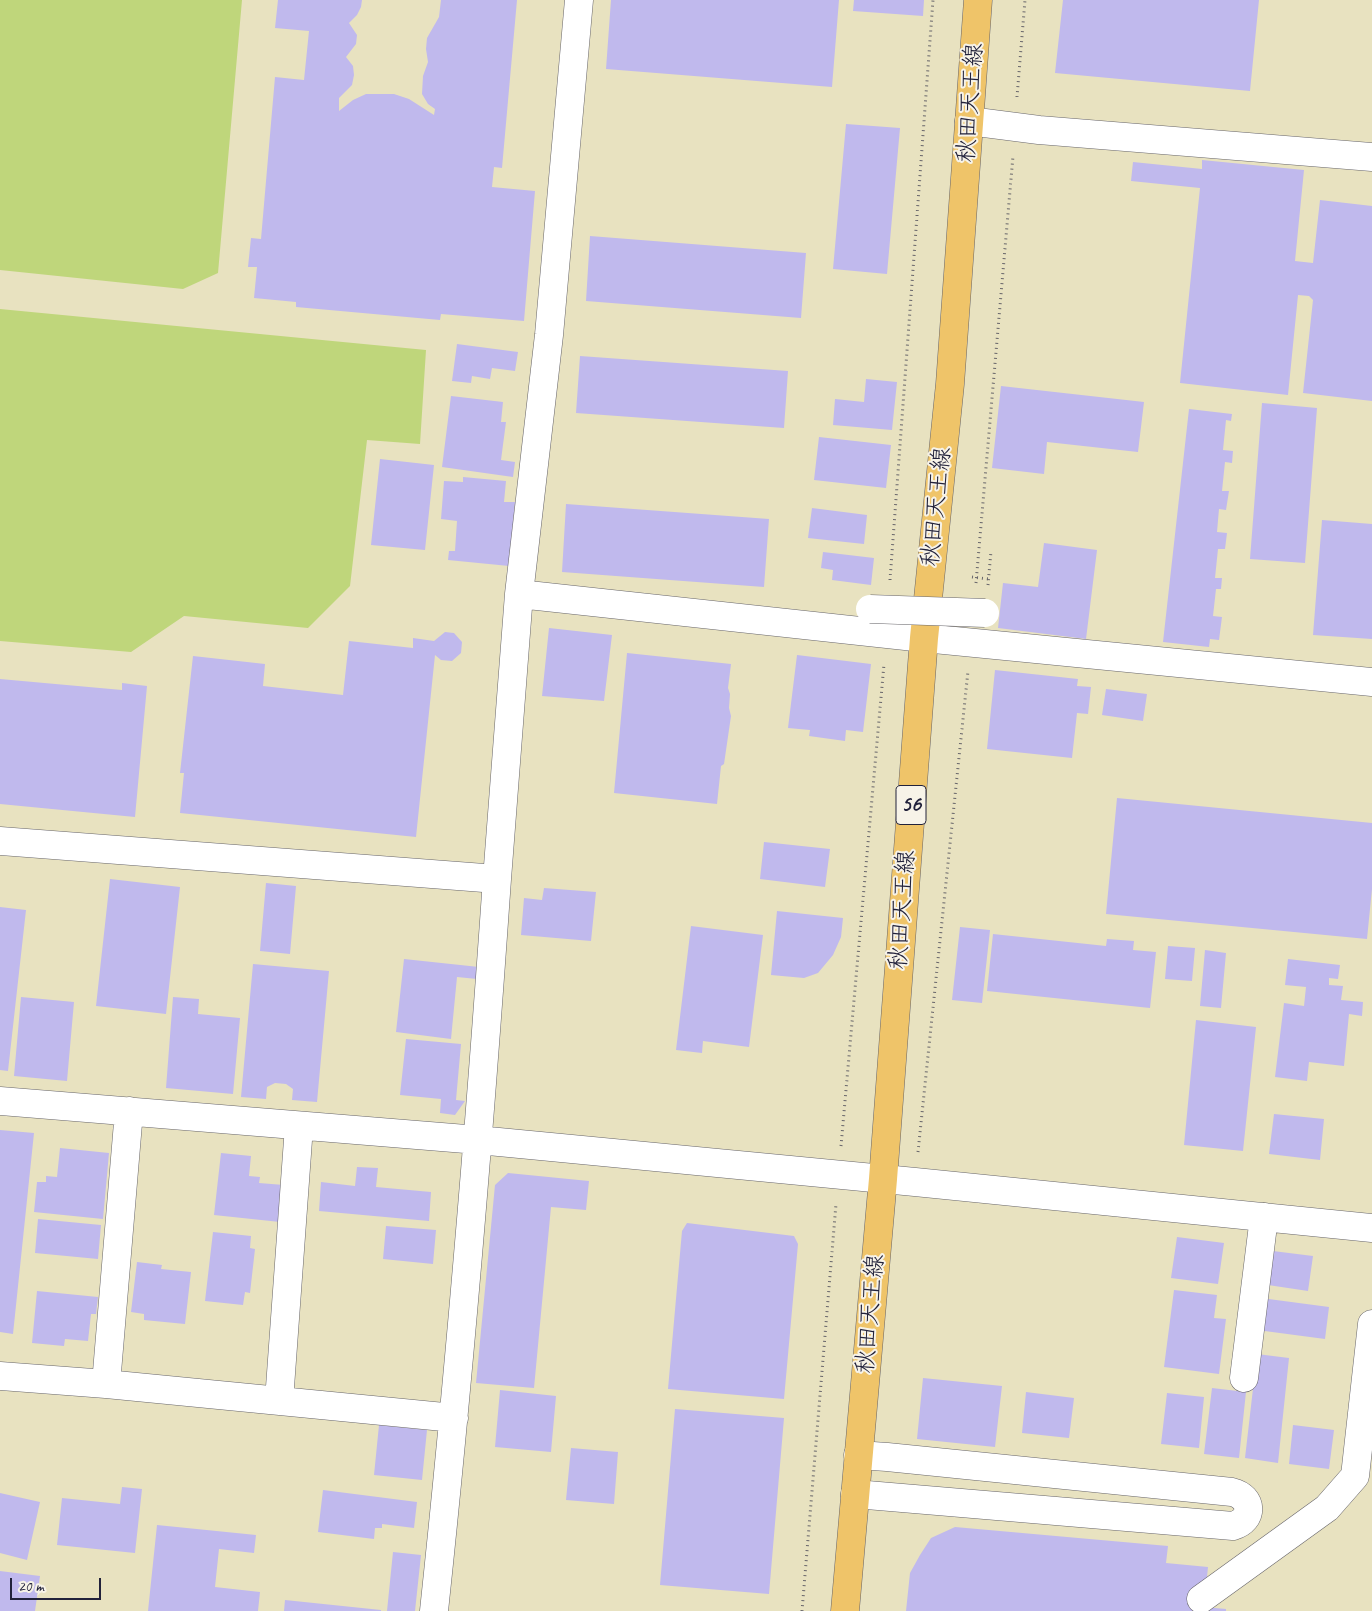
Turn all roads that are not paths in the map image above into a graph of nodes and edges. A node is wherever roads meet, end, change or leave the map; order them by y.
1 (579, 0) edge
2 (978, 0) edge
3 (970, 121) junction
4 (1372, 157) edge
5 (520, 594) junction
6 (980, 601) road end
7 (870, 609) dead end
8 (924, 638) junction
9 (1372, 682) edge
10 (0, 841) edge
11 (497, 880) junction
12 (0, 1101) edge
13 (129, 1111) junction
14 (300, 1126) junction
15 (478, 1140) junction
16 (882, 1179) junction
17 (1264, 1217) junction
18 (1372, 1228) edge
19 (1372, 1324) edge
20 (0, 1376) edge
21 (1244, 1378) dead end
22 (106, 1384) junction
23 (279, 1401) junction
24 (454, 1418) junction
25 (858, 1455) junction
26 (855, 1494) junction
27 (1201, 1599) dead end
28 (434, 1611) edge
29 (845, 1611) edge

1 - 5 street
2 - 3 main road, 秋田天王線 / 56
3 - 4 street
3 - 8 main road, 秋田天王線 / 56
5 - 8 street
5 - 11 street
6 - 7 street, bridge
8 - 9 street
8 - 16 main road, 秋田天王線 / 56
10 - 11 street
11 - 15 street
12 - 13 street
13 - 14 street
13 - 22 street
14 - 15 street
14 - 23 street
15 - 16 street
15 - 24 street
16 - 17 street
16 - 25 main road, 秋田天王線 / 56
17 - 18 street
17 - 21 street
19 - 27 street
20 - 22 street
22 - 23 street
23 - 24 street
24 - 28 street
25 - 26 main road, 秋田天王線 / 56
25 - 26 street
26 - 29 main road, 秋田天王線 / 56

